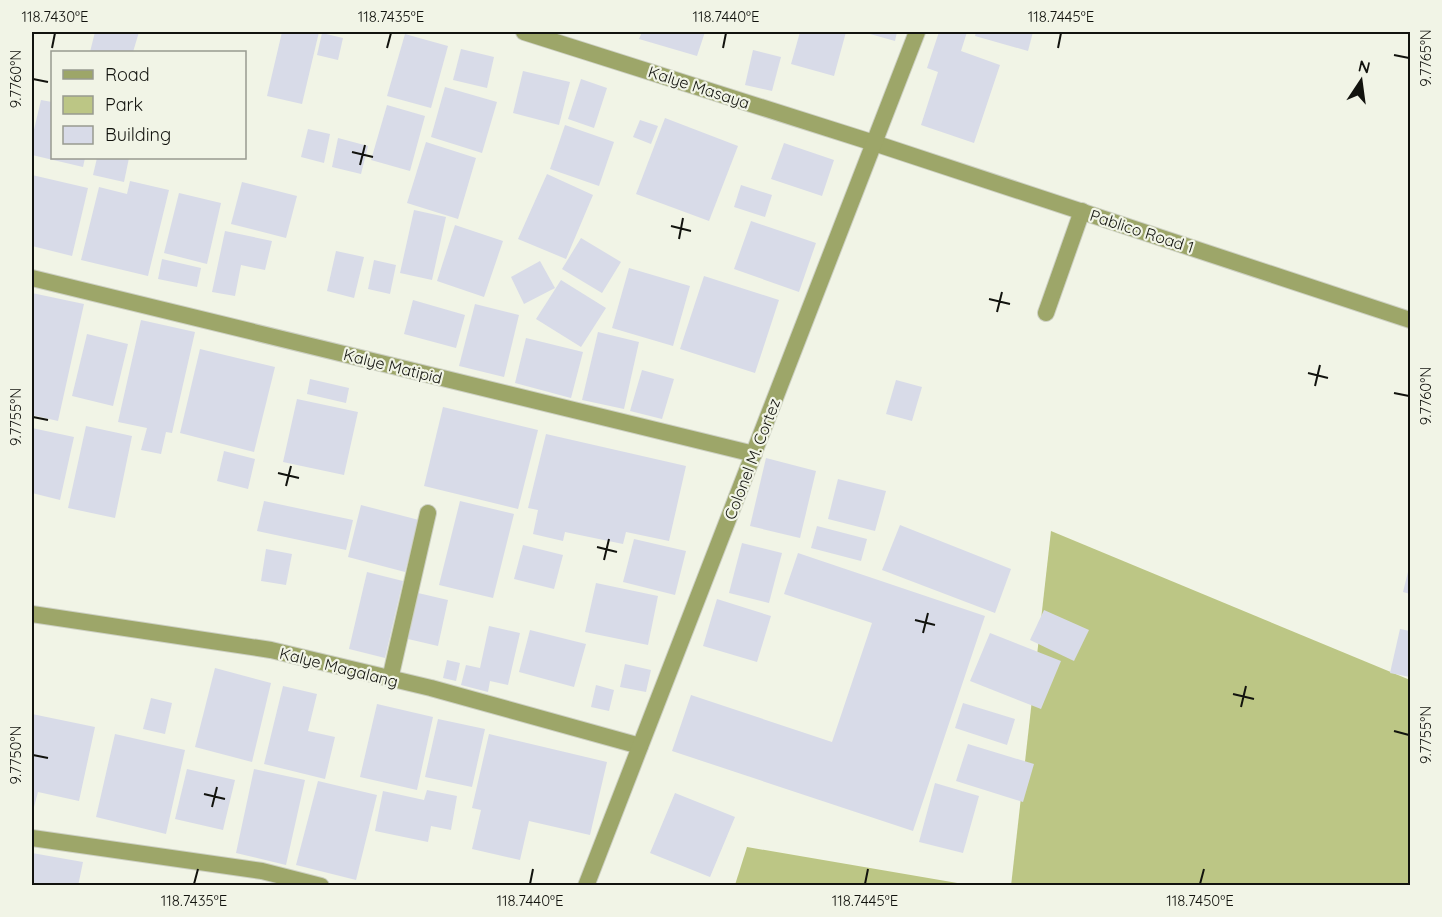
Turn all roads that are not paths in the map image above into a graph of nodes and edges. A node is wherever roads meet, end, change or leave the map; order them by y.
1 (524, 32) edge
2 (917, 32) edge
3 (874, 143) junction
4 (1082, 211) junction
5 (32, 279) edge
6 (1046, 313) dead end
7 (1410, 320) edge
8 (754, 454) junction
9 (428, 513) dead end
10 (32, 615) edge
11 (390, 679) junction
12 (640, 746) junction
13 (32, 838) edge
14 (321, 885) edge
15 (586, 885) edge

1 - 3 street, Kalye Masaya
2 - 3 street, Colonel M. Cortez
3 - 4 street, Pablico Road 1
3 - 8 street, Colonel M. Cortez
4 - 6 street
4 - 7 street, Pablico Road 1
5 - 8 street, Kalye Matipid
8 - 12 street, Colonel M. Cortez
9 - 11 street
10 - 11 street, Kalye Magalang
11 - 12 street, Kalye Magalang
12 - 15 street, Colonel M. Cortez
13 - 14 street

